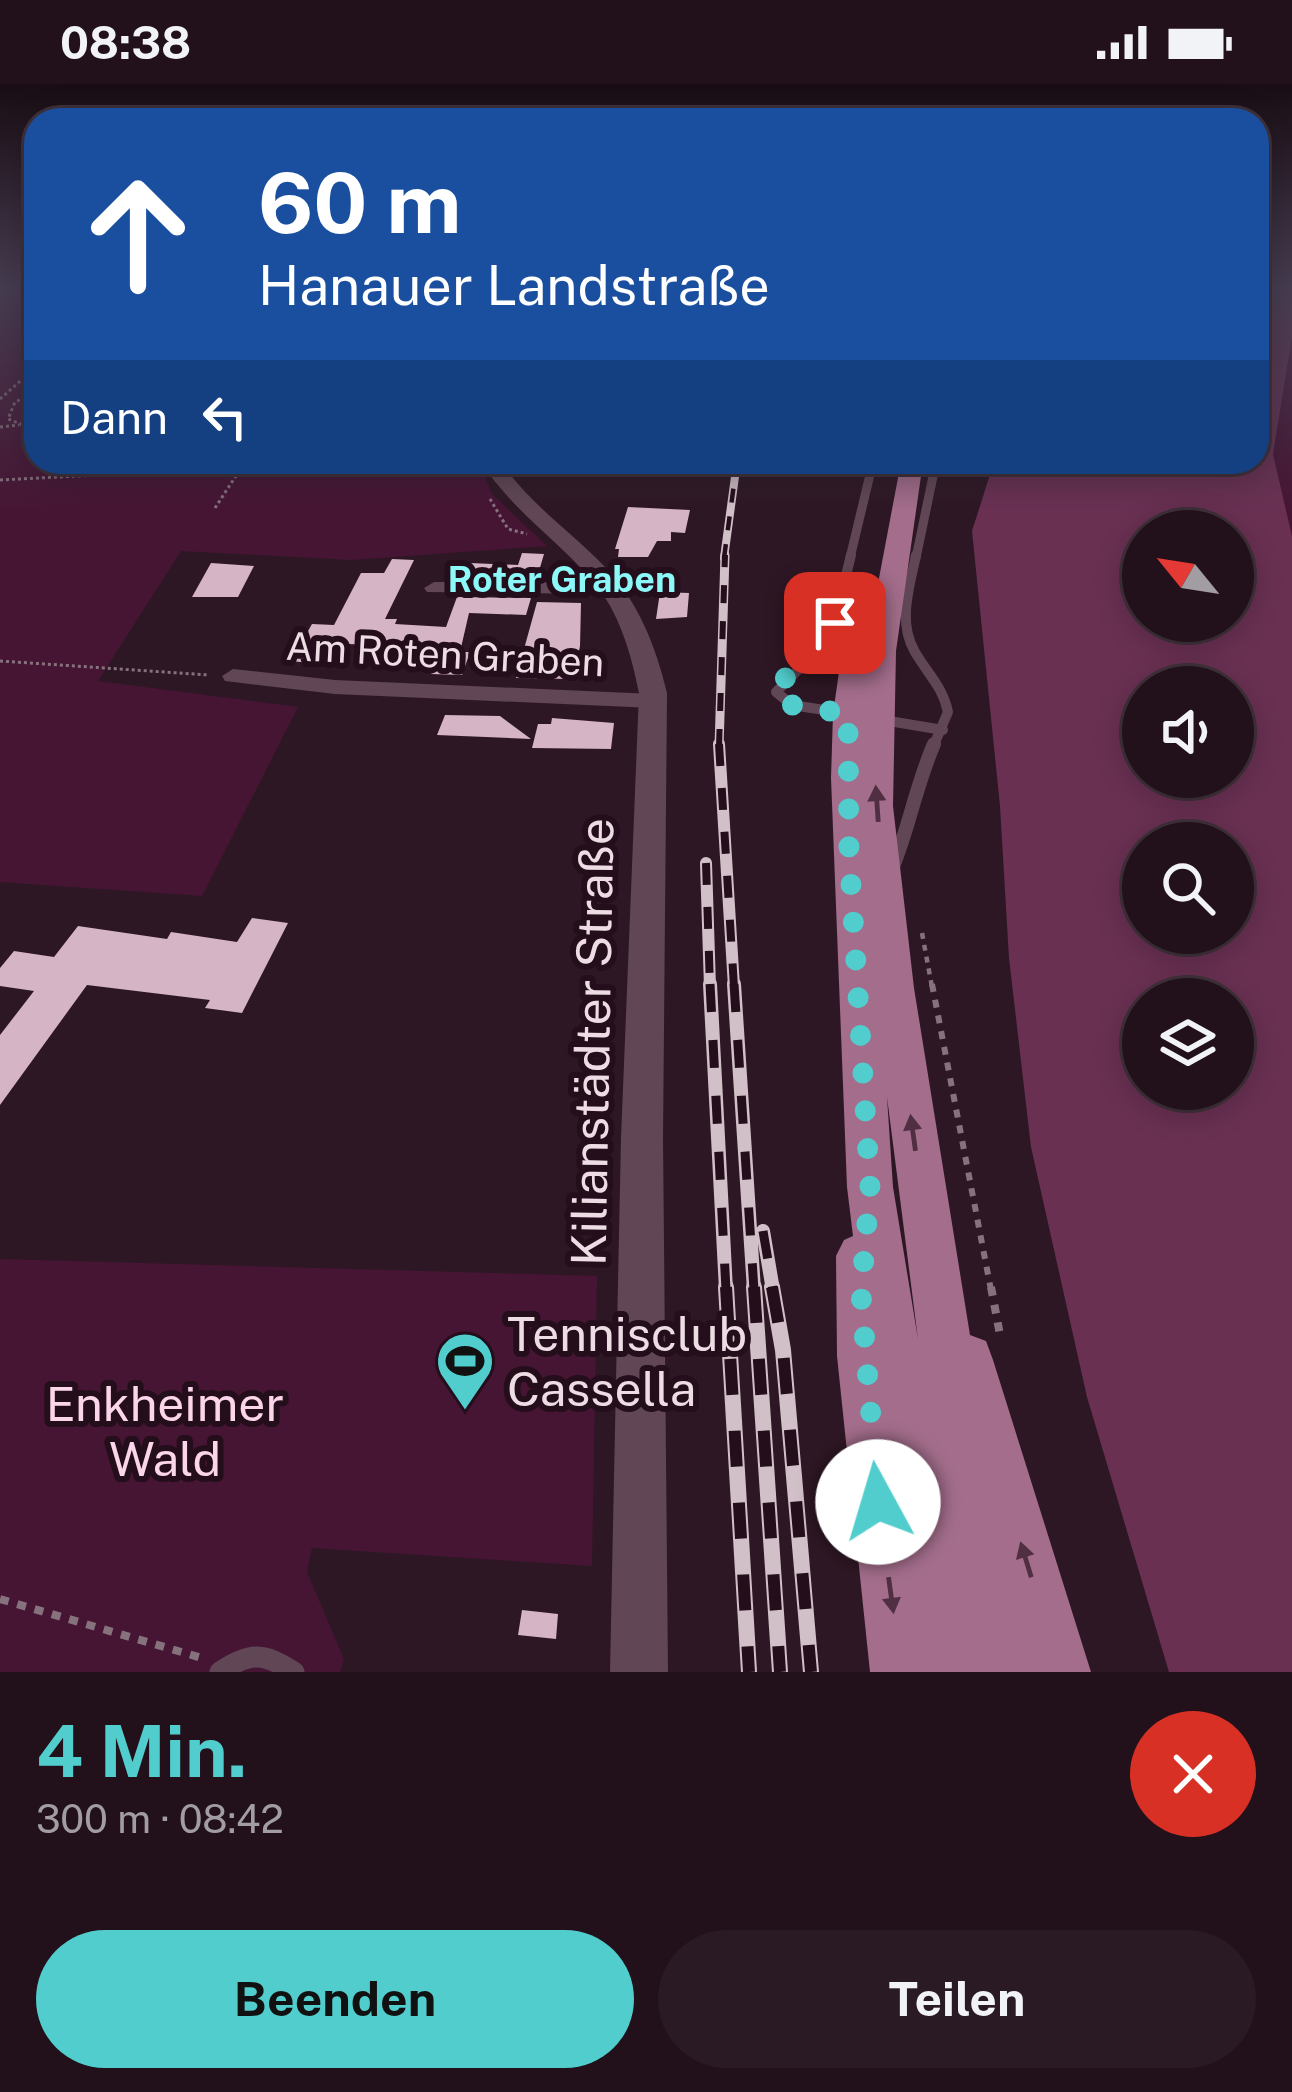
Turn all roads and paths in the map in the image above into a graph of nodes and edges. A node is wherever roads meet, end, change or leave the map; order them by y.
1 (24, 377) edge
2 (0, 398) edge
3 (24, 400) edge
4 (9, 410) junction
5 (0, 415) edge
6 (19, 425) junction
7 (24, 426) edge
8 (0, 427) edge
9 (118, 474) edge
10 (233, 474) edge
11 (498, 474) edge
12 (870, 474) edge
13 (892, 474) edge
14 (910, 474) edge
15 (933, 474) edge
16 (0, 480) edge
17 (215, 508) dead end
18 (434, 588) dead end
19 (610, 588) junction
20 (0, 661) edge
21 (233, 676) joint
22 (653, 701) junction
23 (862, 716) junction
24 (944, 730) junction
25 (883, 889) junction
26 (922, 933) dead end
27 (870, 1186) junction
28 (928, 1249) junction
29 (1005, 1355) dead end
30 (0, 1599) edge
31 (221, 1671) edge
32 (294, 1672) edge
33 (638, 1672) edge
34 (902, 1672) edge
35 (951, 1672) edge
36 (1009, 1672) edge
37 (1059, 1672) edge

1 - 2 path
3 - 4 path
4 - 5 path
4 - 6 path
6 - 7 path
6 - 8 path
9 - 16 path
10 - 17 path
11 - 19 street, Kilianstädter Straße
12 - 23 lane
13 - 23 main road
14 - 23 main road
15 - 24 lane
18 - 19 street
19 - 22 street, Kilianstädter Straße
20 - 21 path
21 - 22 street, Am Roten Graben
22 - 33 street, Kilianstädter Straße
23 - 24 lane
25 -> 23 main road
23 - 27 main road
24 - 25 lane
28 -> 25 main road
26 - 29 path
27 -> 34 main road
27 - 35 main road
28 - 36 main road
37 -> 28 main road
30 - 31 path
31 - 32 lane

